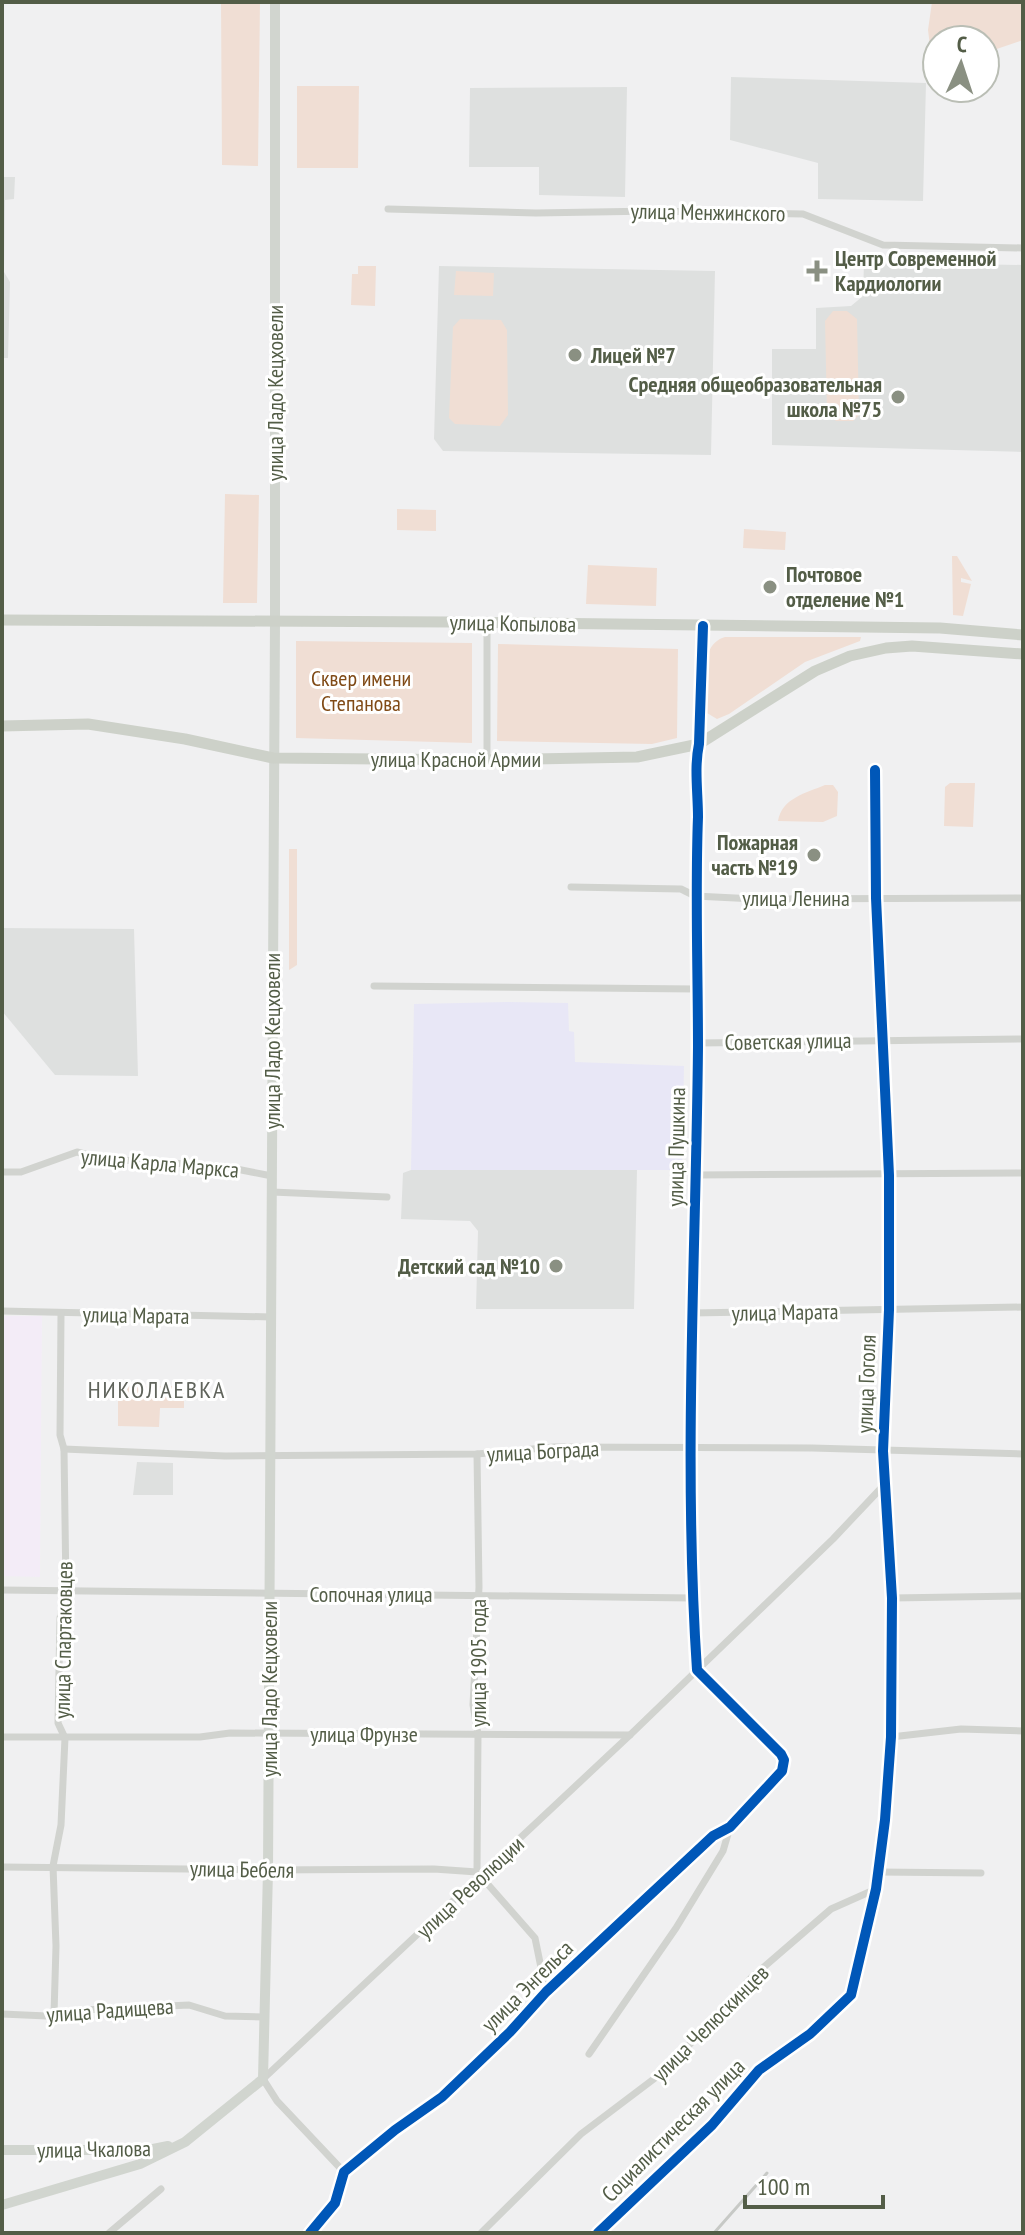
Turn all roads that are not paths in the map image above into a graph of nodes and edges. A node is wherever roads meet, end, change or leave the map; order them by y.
1 (275, 2) edge
2 (388, 209) dead end
3 (1023, 248) edge
4 (2, 620) edge
5 (275, 621) junction
6 (487, 622) junction
7 (703, 626) junction
8 (1023, 635) edge
9 (1023, 654) edge
10 (2, 726) edge
11 (699, 744) junction
12 (273, 758) junction
13 (487, 760) junction
14 (875, 770) dead end
15 (571, 887) dead end
16 (695, 896) junction
17 (876, 898) junction
18 (1023, 898) edge
19 (374, 986) dead end
20 (696, 989) junction
21 (1023, 1039) edge
22 (884, 1040) junction
23 (698, 1043) junction
24 (2, 1172) edge
25 (1023, 1173) edge
26 (696, 1175) junction
27 (889, 1175) junction
28 (272, 1176) junction
29 (272, 1192) junction
30 (387, 1197) dead end
31 (1023, 1307) edge
32 (889, 1310) junction
33 (2, 1311) edge
34 (691, 1313) junction
35 (61, 1314) junction
36 (271, 1317) junction
37 (690, 1448) junction
38 (64, 1449) junction
39 (883, 1451) junction
40 (270, 1454) junction
41 (477, 1454) junction
42 (1023, 1454) edge
43 (884, 1485) junction
44 (2, 1590) edge
45 (66, 1590) junction
46 (269, 1594) junction
47 (477, 1595) junction
48 (1023, 1596) edge
49 (692, 1598) junction
50 (892, 1598) junction
51 (697, 1670) junction
52 (1023, 1731) edge
53 (269, 1734) junction
54 (478, 1734) junction
55 (630, 1735) junction
56 (2, 1737) edge
57 (891, 1737) junction
58 (65, 1738) junction
59 (730, 1827) junction
60 (53, 1866) junction
61 (2, 1867) edge
62 (268, 1870) junction
63 (878, 1872) junction
64 (981, 1873) dead end
65 (479, 1874) junction
66 (876, 1889) junction
67 (546, 1992) junction
68 (851, 1995) joint
69 (2, 2014) edge
70 (54, 2014) junction
71 (265, 2017) junction
72 (589, 2054) dead end
73 (263, 2079) junction
74 (185, 2142) junction
75 (2, 2150) edge
76 (344, 2172) junction
77 (161, 2189) dead end
78 (2, 2205) edge
79 (109, 2233) edge
80 (310, 2233) edge
81 (481, 2233) edge
82 (598, 2233) edge

1 - 5 main road, улица Ладо Кецховели
2 - 3 street, улица Менжинского
4 - 5 main road, улица Копылова
5 - 6 main road, улица Копылова
5 - 12 main road, улица Ладо Кецховели
6 - 7 main road, улица Копылова
6 - 13 street
7 - 8 main road, улица Копылова
7 - 11 street, улица Пушкина
9 - 11 main road, улица Красной Армии
10 - 12 main road, улица Красной Армии
11 - 13 main road, улица Красной Армии
11 - 16 street, улица Пушкина
12 - 13 main road, улица Красной Армии
12 - 28 main road, улица Ладо Кецховели
14 - 17 street, улица Гоголя
15 - 16 street, улица Ленина
16 - 17 street, улица Ленина
16 - 20 street, улица Пушкина
17 - 18 street, улица Ленина
17 - 22 street, улица Гоголя
19 - 20 street
20 - 23 street, улица Пушкина
21 - 22 street, Советская улица
22 - 23 street, Советская улица
22 - 27 street, улица Гоголя
23 - 26 street, улица Пушкина
24 - 28 street, улица Карла Маркса
25 - 27 street
26 - 27 street
26 - 34 street, улица Пушкина
27 - 32 street, улица Гоголя
28 - 29 main road, улица Ладо Кецховели
29 - 30 street
29 - 36 main road, улица Ладо Кецховели
31 - 32 street, улица Марата
32 - 34 street, улица Марата
32 - 39 street, улица Гоголя
33 - 35 street, улица Марата
34 - 37 street, улица Пушкина
35 - 36 street, улица Марата
35 - 38 street, улица Спартаковцев
36 - 40 main road, улица Ладо Кецховели
37 - 39 street, улица Бограда
37 - 41 street, улица Бограда
37 - 49 street, улица Пушкина
38 - 40 street, улица Бограда
38 - 45 street, улица Спартаковцев
39 - 42 street, улица Бограда
39 - 43 street, улица Гоголя
40 - 41 street, улица Бограда
40 - 46 main road, улица Ладо Кецховели
41 - 47 street, улица 1905 года
43 - 50 street, улица Гоголя
43 - 51 street, улица Революции
44 - 45 street, Сопочная улица
45 - 46 street, Сопочная улица
45 - 58 street, улица Спартаковцев
46 - 47 street, Сопочная улица
46 - 53 main road, улица Ладо Кецховели
47 - 49 street, Сопочная улица
47 - 54 street, улица 1905 года
48 - 50 street
49 - 51 street, улица Пушкина
50 - 57 street, улица Гоголя
51 - 55 street, улица Революции
51 - 59 street, улица Энгельса
52 - 57 street
53 - 54 street, улица Фрунзе
53 - 58 street, улица Фрунзе
53 - 62 main road, улица Ладо Кецховели
54 - 55 street, улица Фрунзе
54 - 65 street, улица 1905 года
55 - 65 street, улица Революции
56 - 58 street, улица Фрунзе
57 - 63 street, улица Гоголя
58 - 60 street, улица Спартаковцев
59 - 67 street, улица Энгельса
59 - 72 street, улица Энгельса
60 - 61 street, улица Бебеля
60 - 62 street, улица Бебеля
60 - 70 street, улица Спартаковцев
62 - 65 street, улица Бебеля
62 - 71 main road, улица Ладо Кецховели
63 - 64 street
63 - 66 street, улица Гоголя
65 - 67 street
65 - 73 street, улица Революции
66 - 68 street, улица Гоголя
66 - 81 street, улица Челюскинцев
67 - 76 street, улица Энгельса
68 - 82 street, Социалистическая улица
69 - 70 street, улица Радищева
70 - 71 street, улица Радищева
71 - 73 main road, улица Ладо Кецховели
73 - 74 main road, улица Революции
73 - 76 street
74 - 75 main road, улица Чкалова
74 - 78 main road, улица Революции
76 - 80 street, улица Энгельса
77 - 79 street

